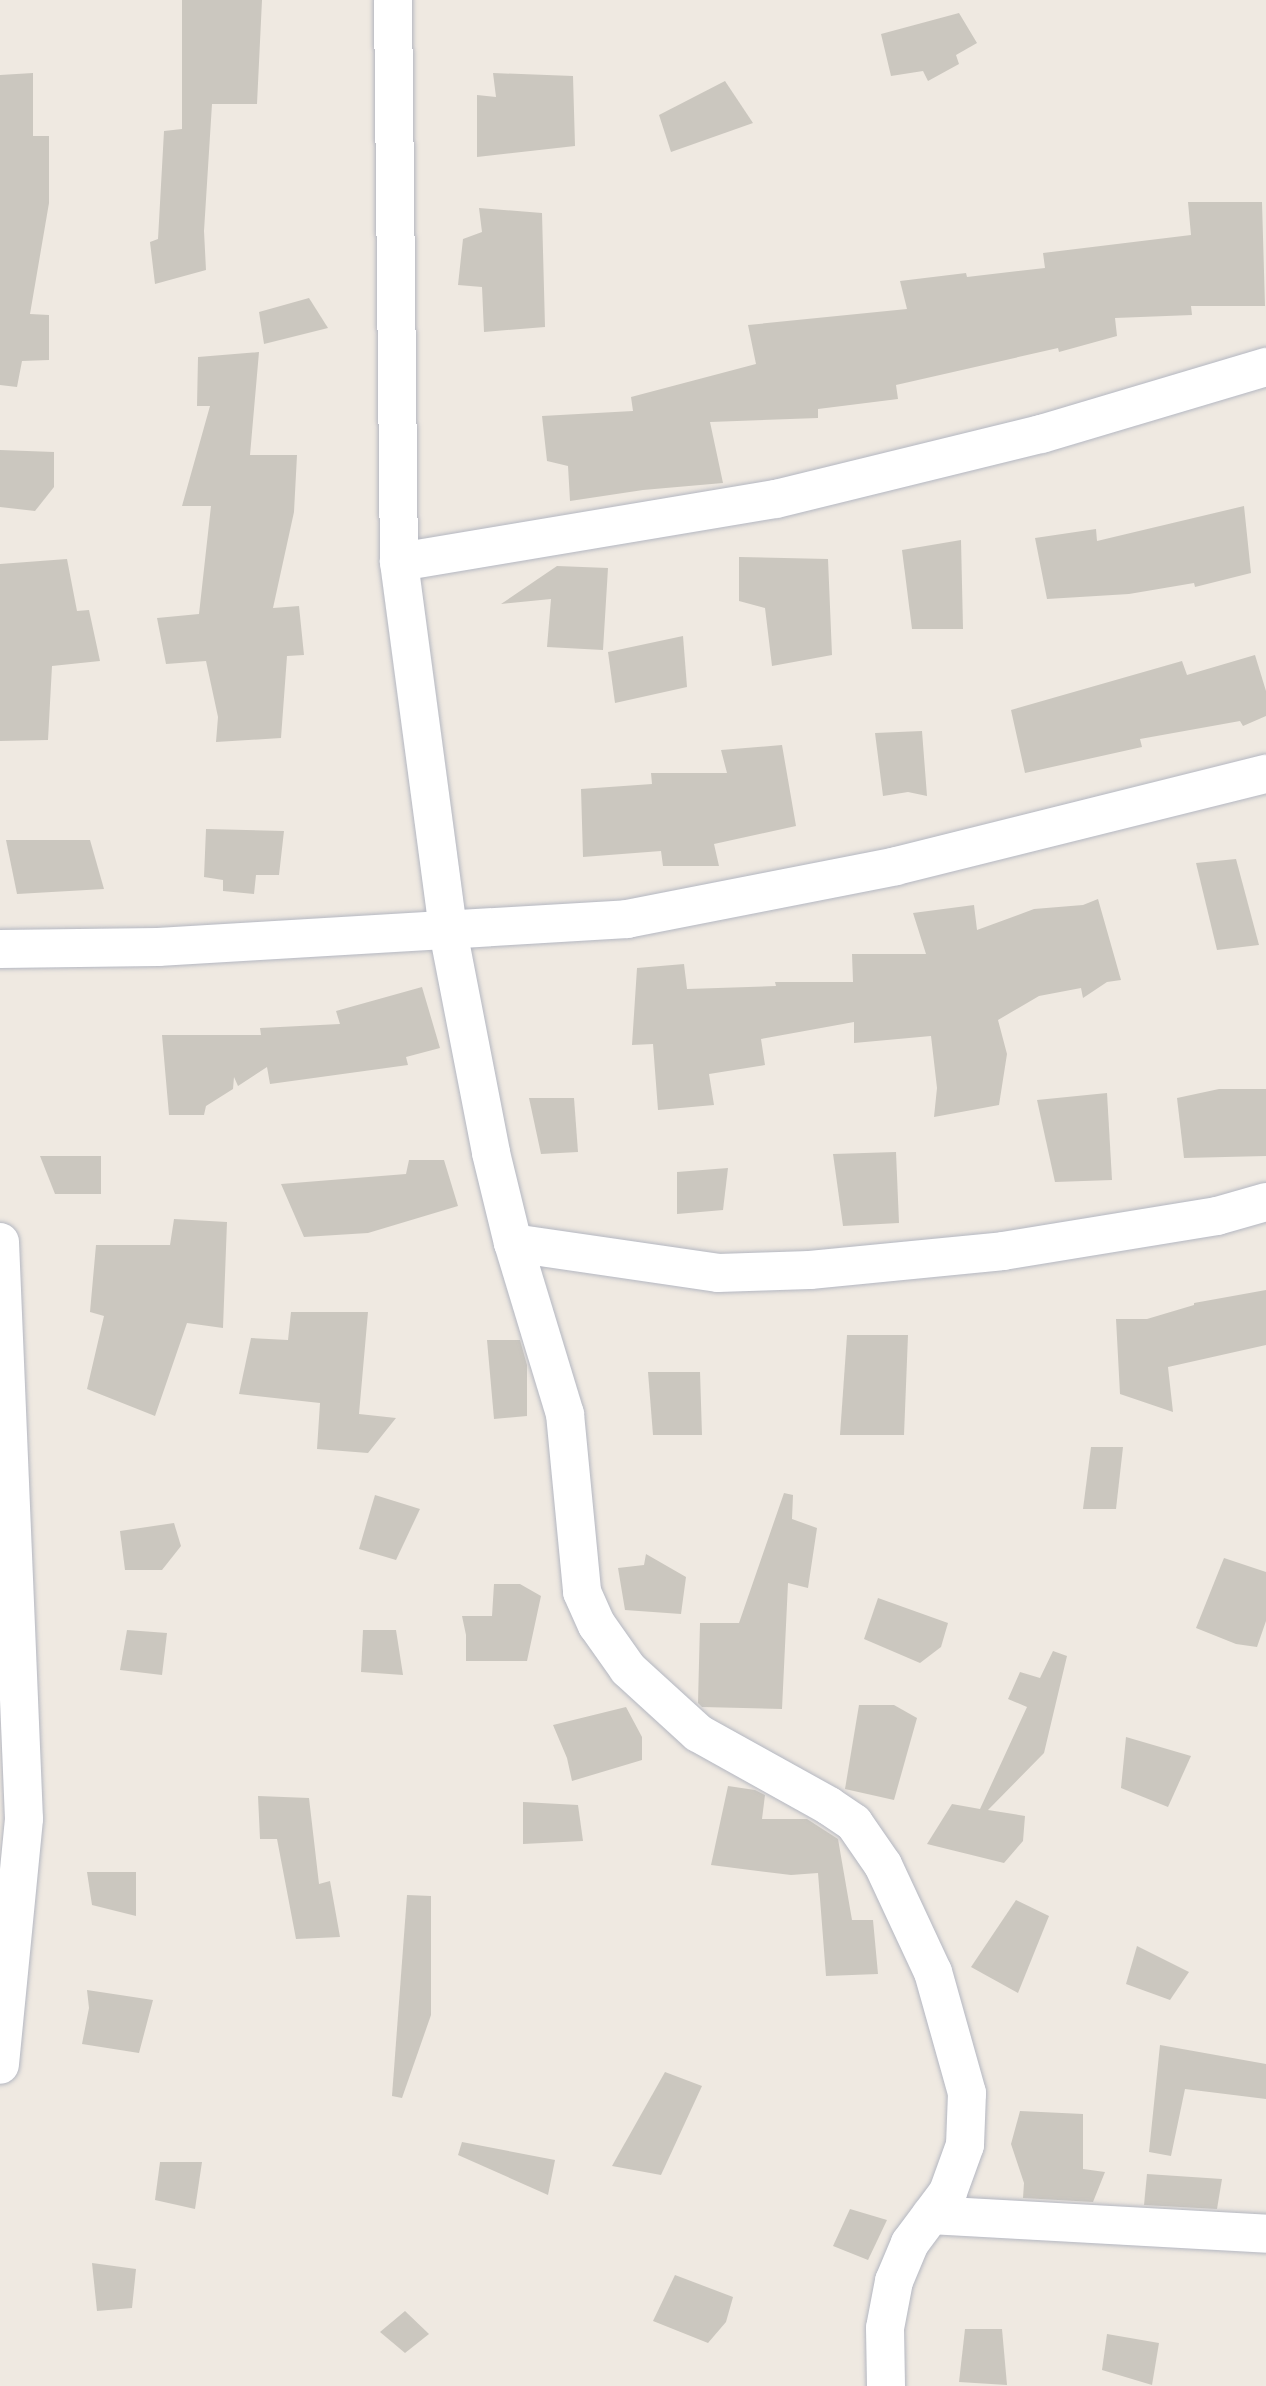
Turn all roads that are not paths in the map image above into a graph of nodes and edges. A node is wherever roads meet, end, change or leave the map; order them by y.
1 (393, 0) edge
2 (1266, 367) edge
3 (399, 562) junction
4 (1266, 774) edge
5 (448, 931) junction
6 (0, 949) edge
7 (1266, 1202) edge
8 (0, 1242) edge
9 (513, 1243) junction
10 (0, 2065) edge
11 (930, 2216) junction
12 (1266, 2234) edge
13 (886, 2386) edge

1 - 3 street
2 - 3 street
3 - 5 street
4 - 5 street
5 - 6 street
5 - 9 street
7 - 9 street
8 - 10 street
9 - 11 street
11 - 12 street
11 - 13 street

